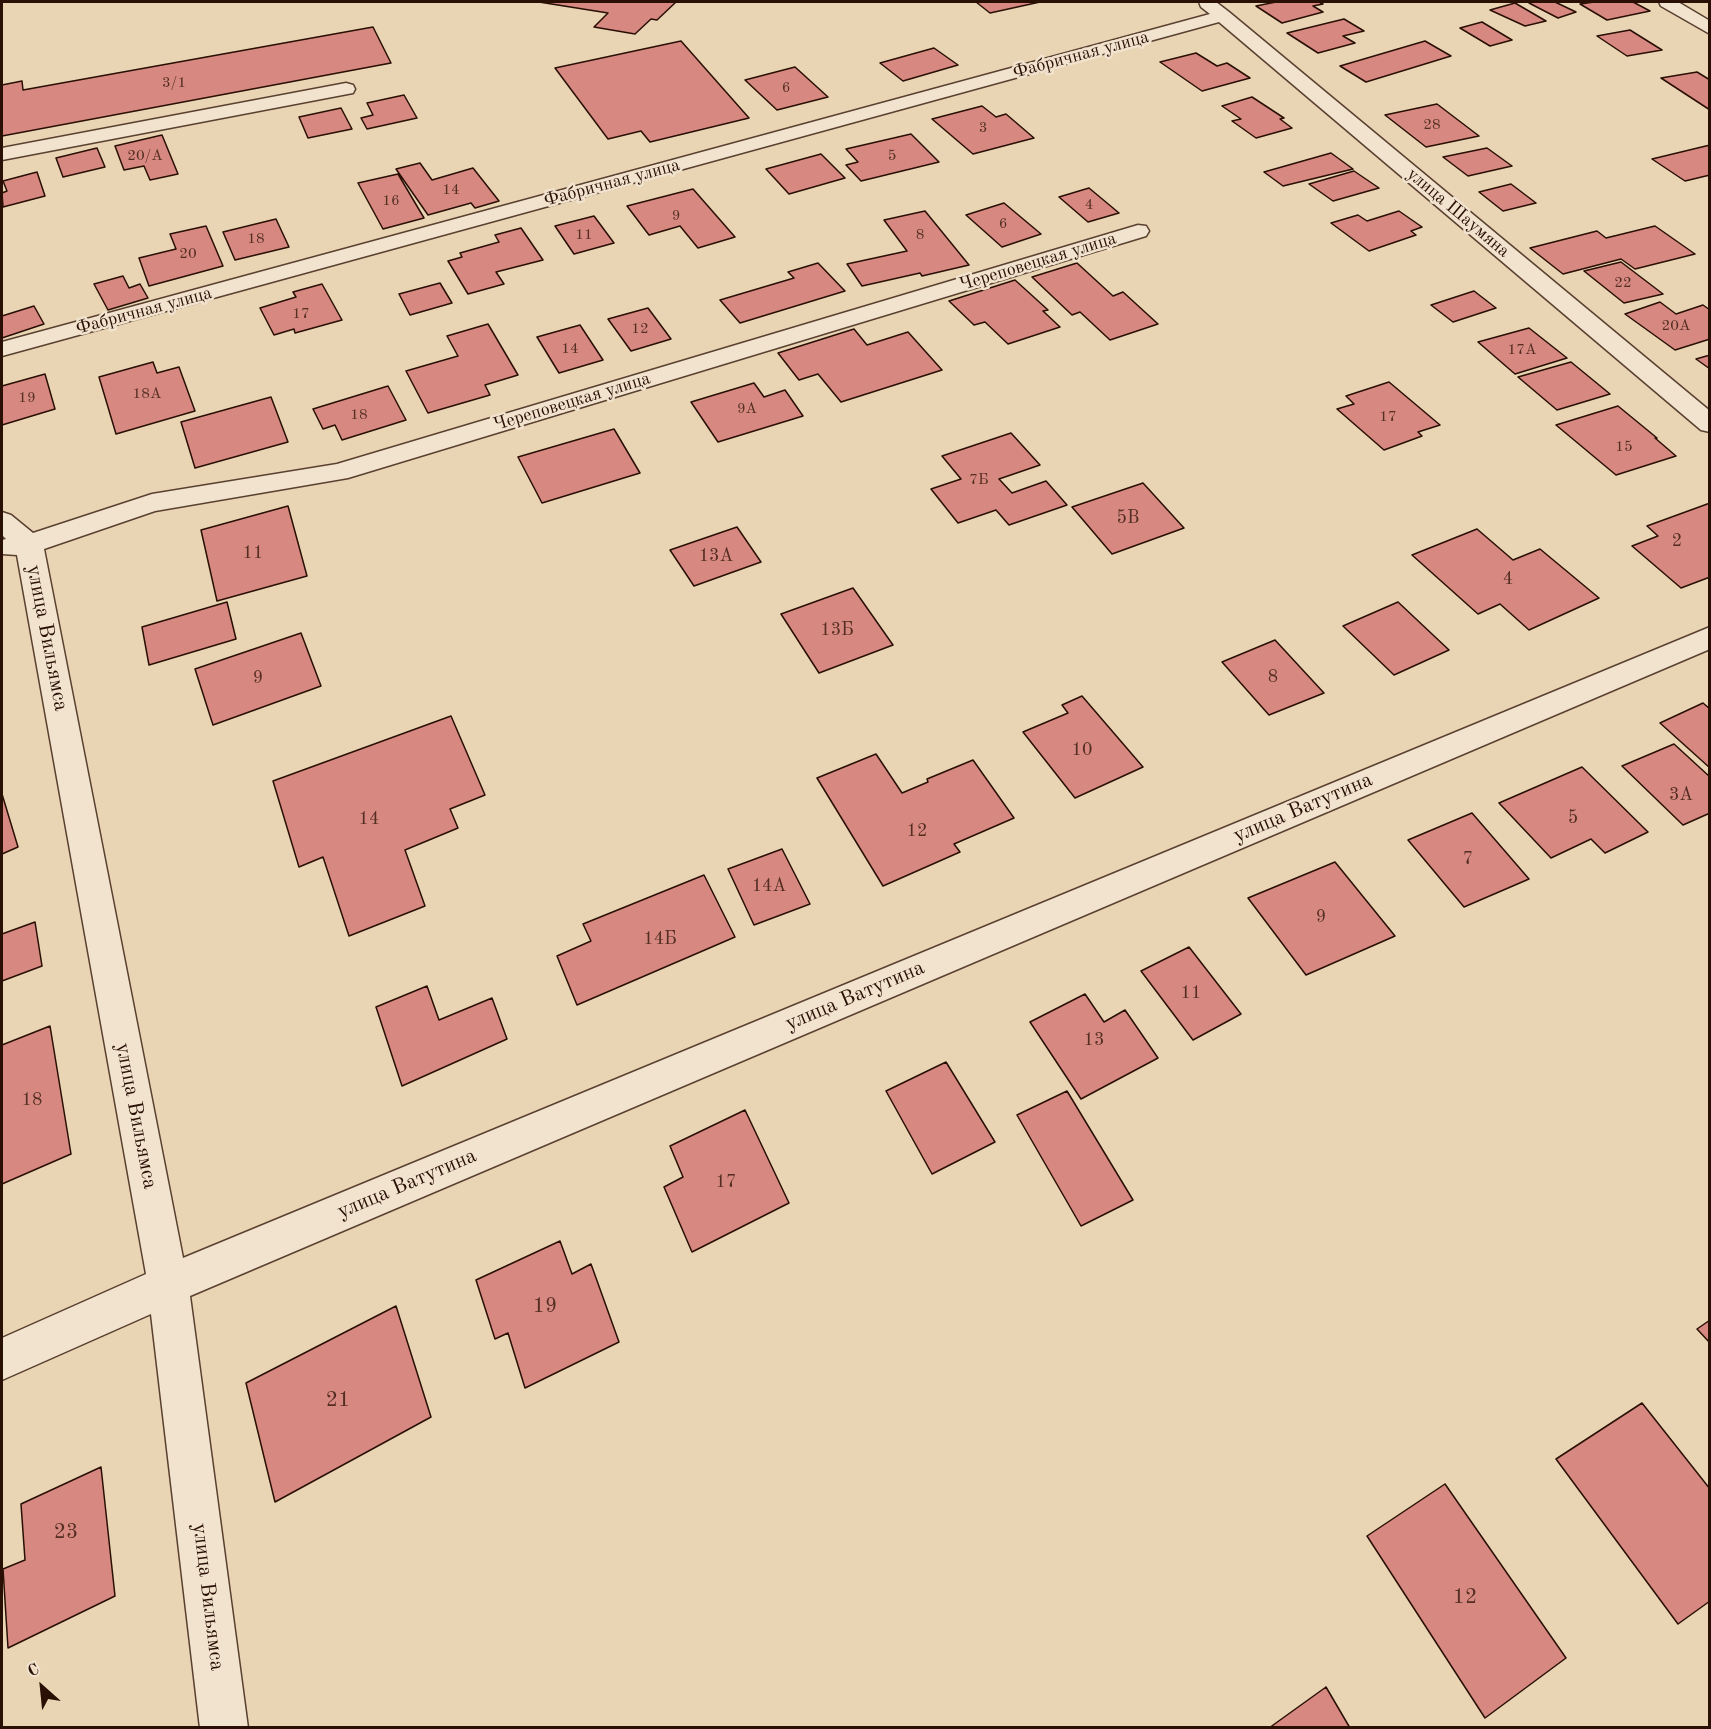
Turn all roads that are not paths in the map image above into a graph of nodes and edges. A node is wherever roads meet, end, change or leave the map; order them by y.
1 (1205, 2) edge
2 (1667, 2) edge
3 (1223, 16) junction
4 (1710, 29) edge
5 (346, 89) dead end
6 (2, 154) edge
7 (1138, 231) dead end
8 (2, 350) edge
9 (1710, 424) edge
10 (11, 538) edge
11 (1710, 637) edge
12 (168, 1285) junction
13 (2, 1359) edge
14 (224, 1728) edge

1 - 3 street, улица Шаумяна
2 - 4 street
3 - 8 street, Фабричная улица
3 - 9 street, улица Шаумяна
5 - 6 street
7 - 10 street, Череповецкая улица
10 - 12 street, улица Вильямса
11 - 12 street, улица Ватутина
12 - 13 street, улица Ватутина
12 - 14 street, улица Вильямса

